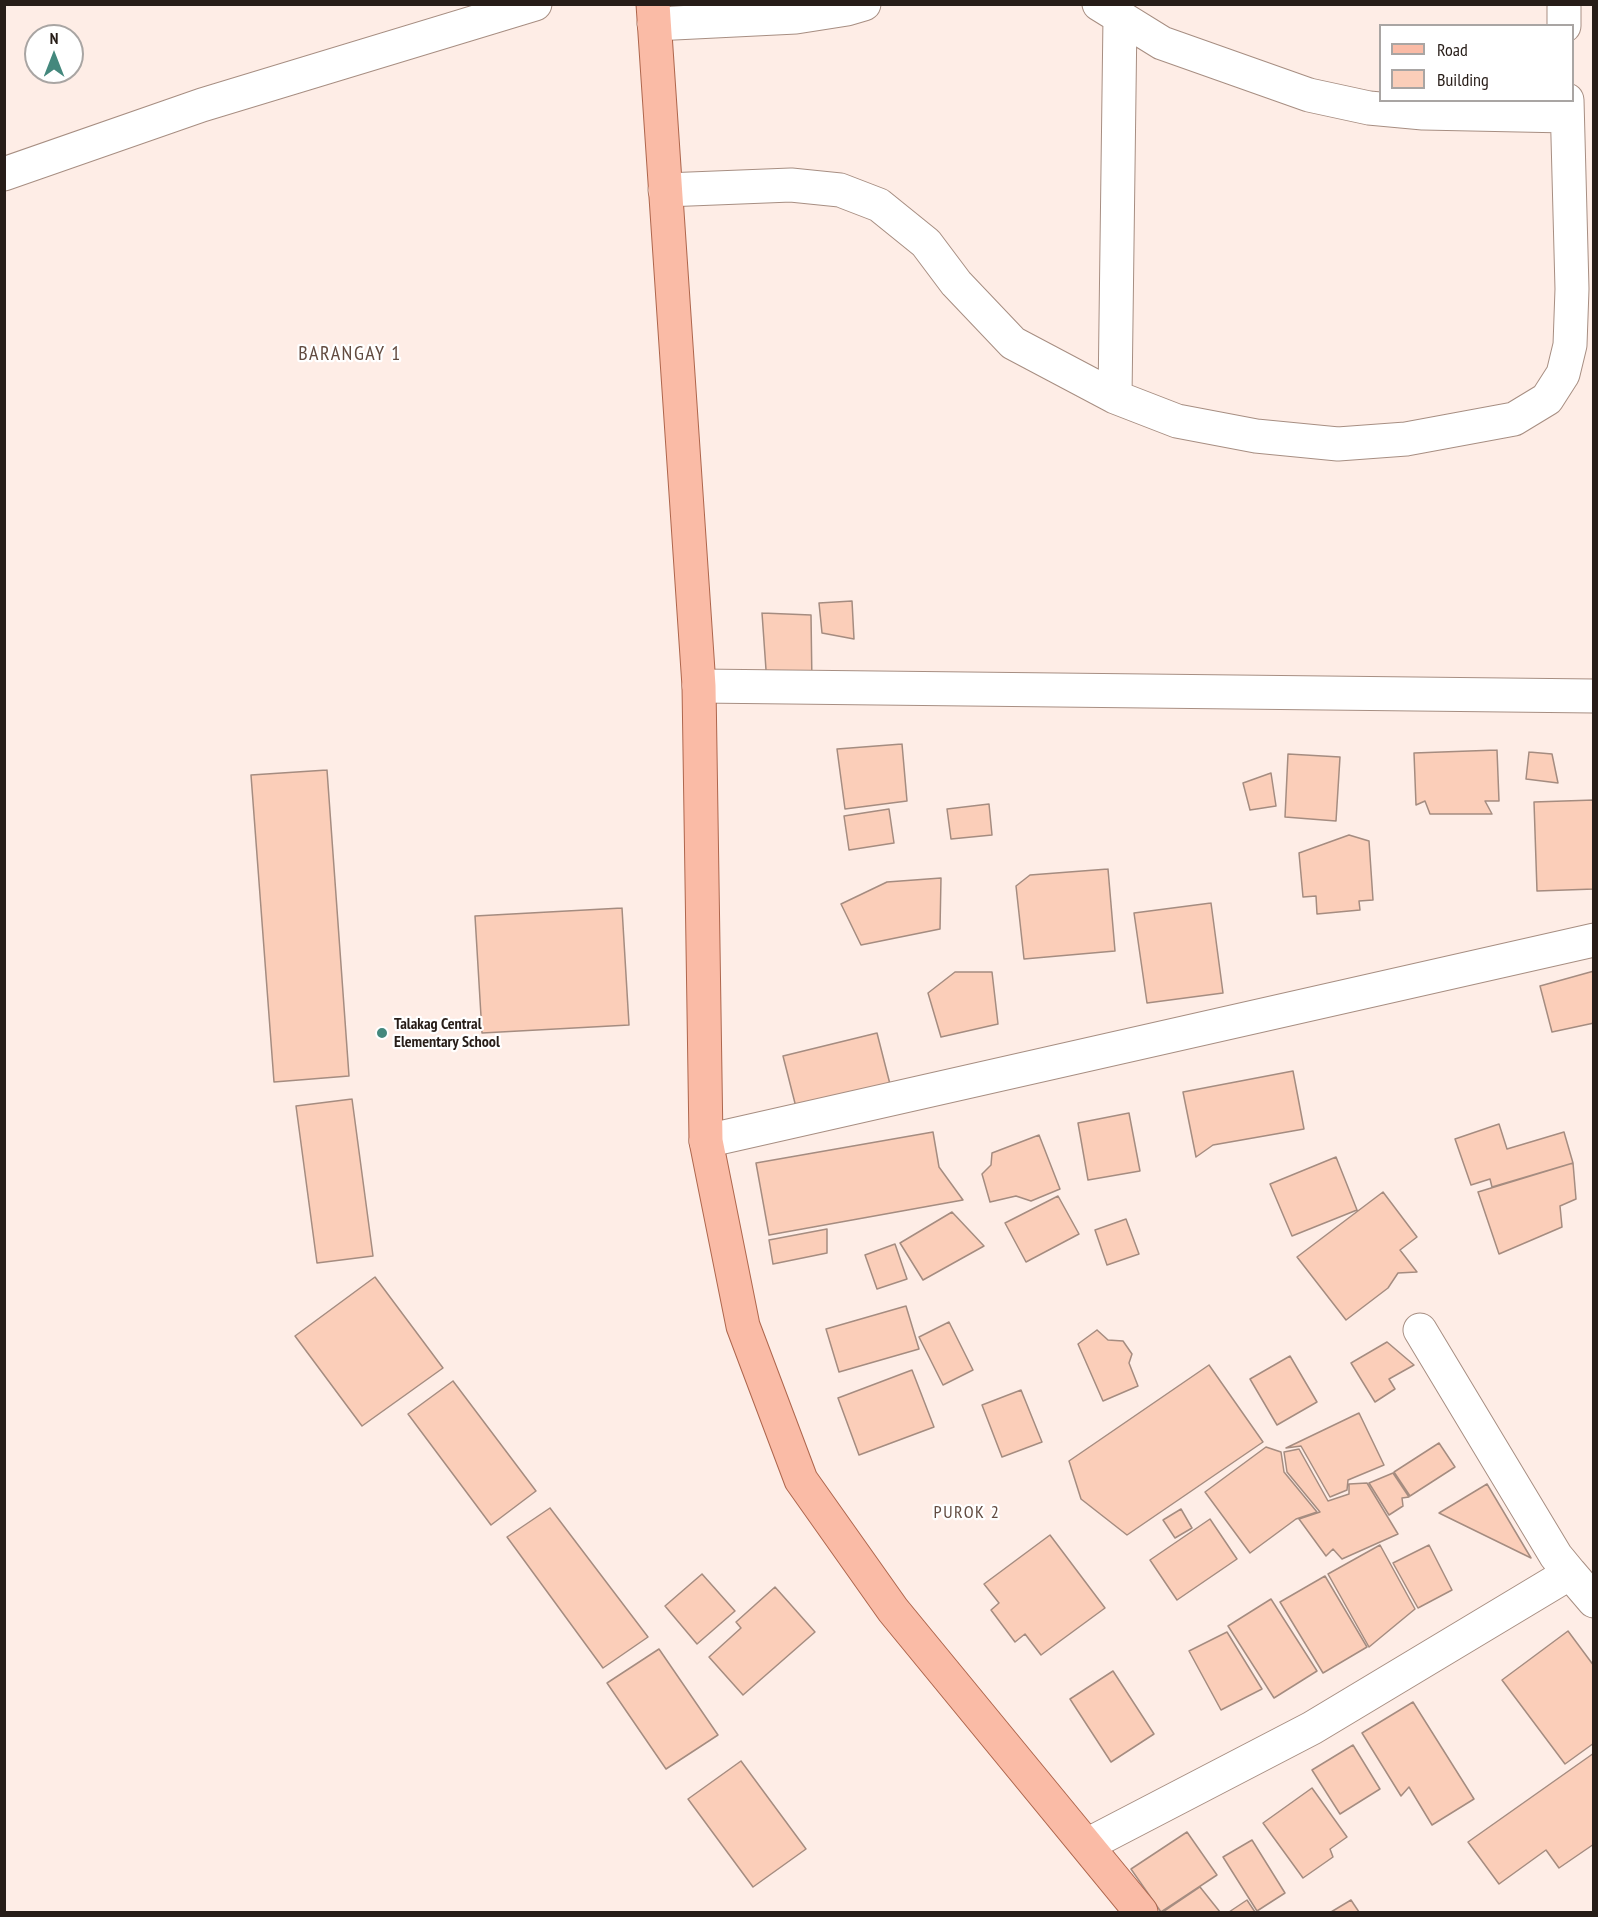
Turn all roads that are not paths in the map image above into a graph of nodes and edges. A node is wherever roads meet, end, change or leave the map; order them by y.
1 (535, 4) edge
2 (864, 4) edge
3 (1110, 11) edge
4 (653, 14) edge
5 (1567, 108) edge
6 (4, 174) edge
7 (665, 190) junction
8 (1583, 289) edge
9 (1114, 397) junction
10 (699, 686) junction
11 (1593, 696) edge
12 (1593, 940) edge
13 (706, 1141) junction
14 (1420, 1330) dead end
15 (1569, 1573) junction
16 (1593, 1601) edge
17 (1088, 1845) junction
18 (1141, 1912) edge

1 - 6 street
2 - 4 street
3 - 5 street
3 - 9 street
4 - 7 main road
5 - 8 street
7 - 9 street
7 - 10 main road
8 - 9 street
10 - 11 street
10 - 13 main road
12 - 13 street
13 - 17 main road
14 - 15 street
15 - 16 street
15 - 17 street
17 - 18 main road

